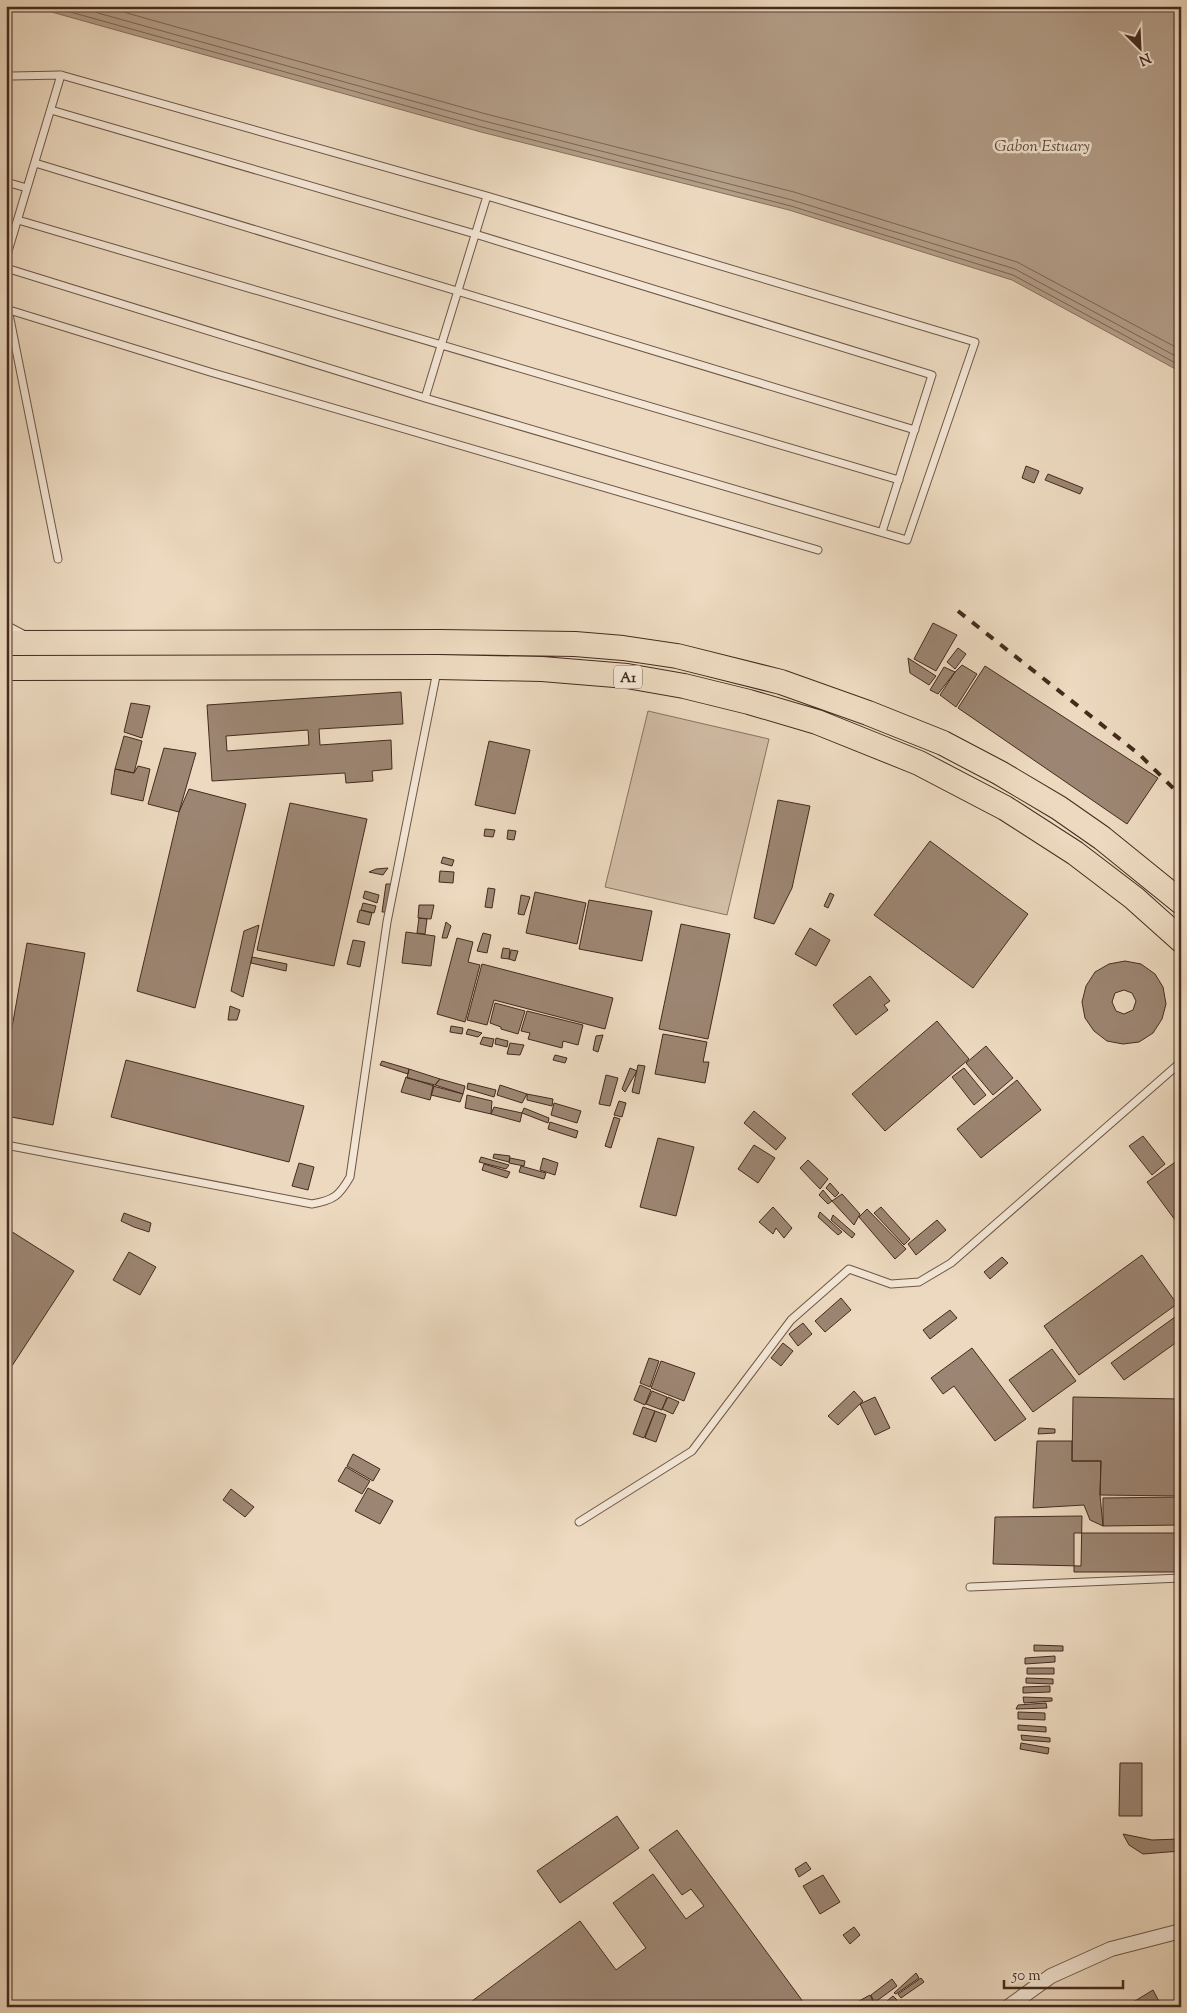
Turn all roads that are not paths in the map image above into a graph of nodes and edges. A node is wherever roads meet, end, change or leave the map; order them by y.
1 (6, 74) edge
2 (61, 75) junction
3 (51, 110) junction
4 (35, 163) junction
5 (6, 182) edge
6 (27, 188) junction
7 (487, 196) junction
8 (18, 220) junction
9 (475, 234) junction
10 (6, 258) edge
11 (6, 268) edge
12 (457, 292) junction
13 (7, 309) edge
14 (441, 344) junction
15 (425, 398) junction
16 (915, 430) junction
17 (899, 480) junction
18 (882, 532) junction
19 (818, 550) dead end
20 (58, 559) dead end
21 (6, 625) edge
22 (6, 643) edge
23 (41, 643) junction
24 (439, 655) junction
25 (6, 668) edge
26 (1181, 902) edge
27 (1181, 940) edge
28 (1181, 1062) edge
29 (6, 1145) edge
30 (579, 1522) dead end
31 (1181, 1578) edge
32 (970, 1587) dead end
33 (1181, 1931) edge
34 (1008, 2007) edge

1 - 2 lane
2 - 3 lane
2 - 7 lane
3 - 4 lane
3 - 9 lane
4 - 6 lane
4 - 12 lane
5 - 6 lane
6 - 8 lane
7 - 9 lane
7 - 18 lane
8 - 10 lane
8 - 14 lane
9 - 12 lane
9 - 16 lane
11 - 15 lane
12 - 14 lane
12 - 16 lane
13 - 19 lane
13 - 20 lane
14 - 15 lane
14 - 17 lane
15 - 18 lane
16 - 17 lane
17 - 18 lane
21 - 23 lane
22 - 23 highway, A1
23 - 24 highway, A1
24 - 25 highway, A1
24 - 26 highway, A1
24 - 27 highway, A1
24 - 29 lane
28 - 30 lane
31 - 32 lane
33 - 34 street

